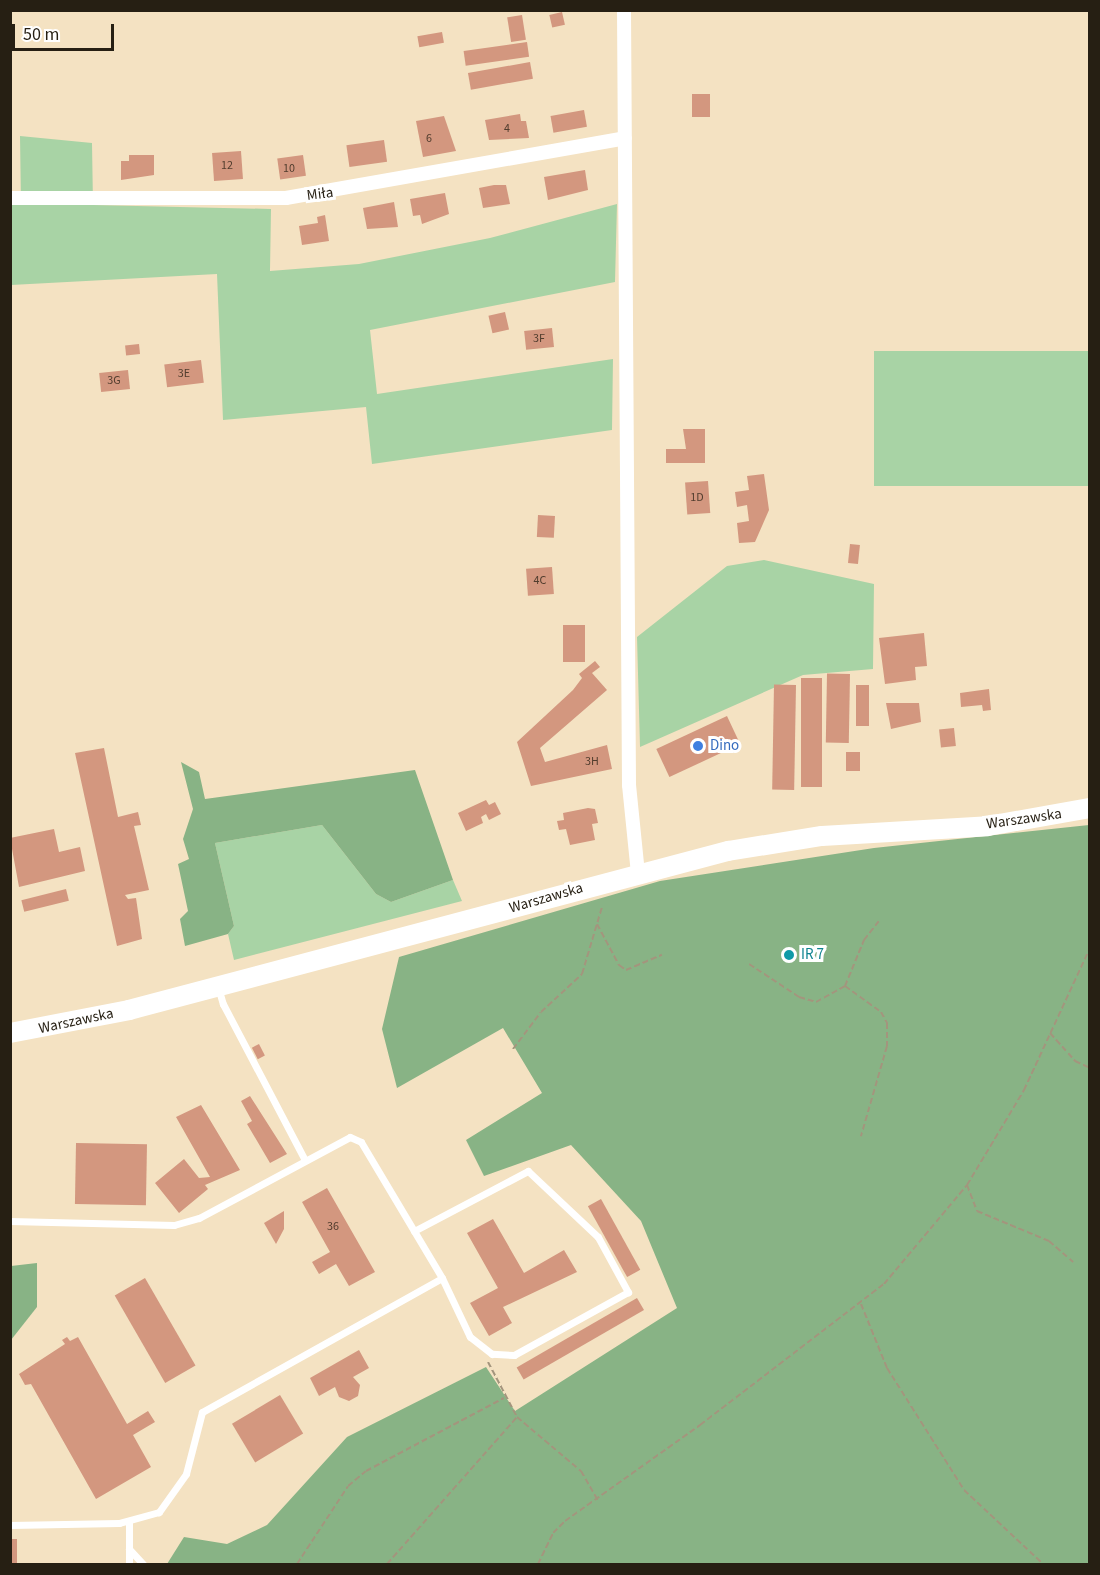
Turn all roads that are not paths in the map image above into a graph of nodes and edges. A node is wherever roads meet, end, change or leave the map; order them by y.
1 (624, 10) edge
2 (625, 138) junction
3 (10, 198) edge
4 (1089, 808) edge
5 (638, 874) junction
6 (218, 987) junction
7 (10, 1033) edge
8 (304, 1158) junction
9 (10, 1221) edge
10 (414, 1231) junction
11 (442, 1278) junction
12 (129, 1522) junction
13 (10, 1524) edge
14 (129, 1549) junction
15 (129, 1564) edge
16 (143, 1564) edge

1 - 2 street
2 - 3 street, Miła
2 - 5 street
4 - 5 main road, Warszawska
5 - 6 main road, Warszawska
6 - 7 main road, Warszawska
6 - 8 lane
8 - 9 lane
8 - 10 lane
10 - 11 lane
10 - 11 lane
11 - 12 lane
12 - 13 lane
12 - 14 lane
14 - 15 lane
14 - 16 lane

